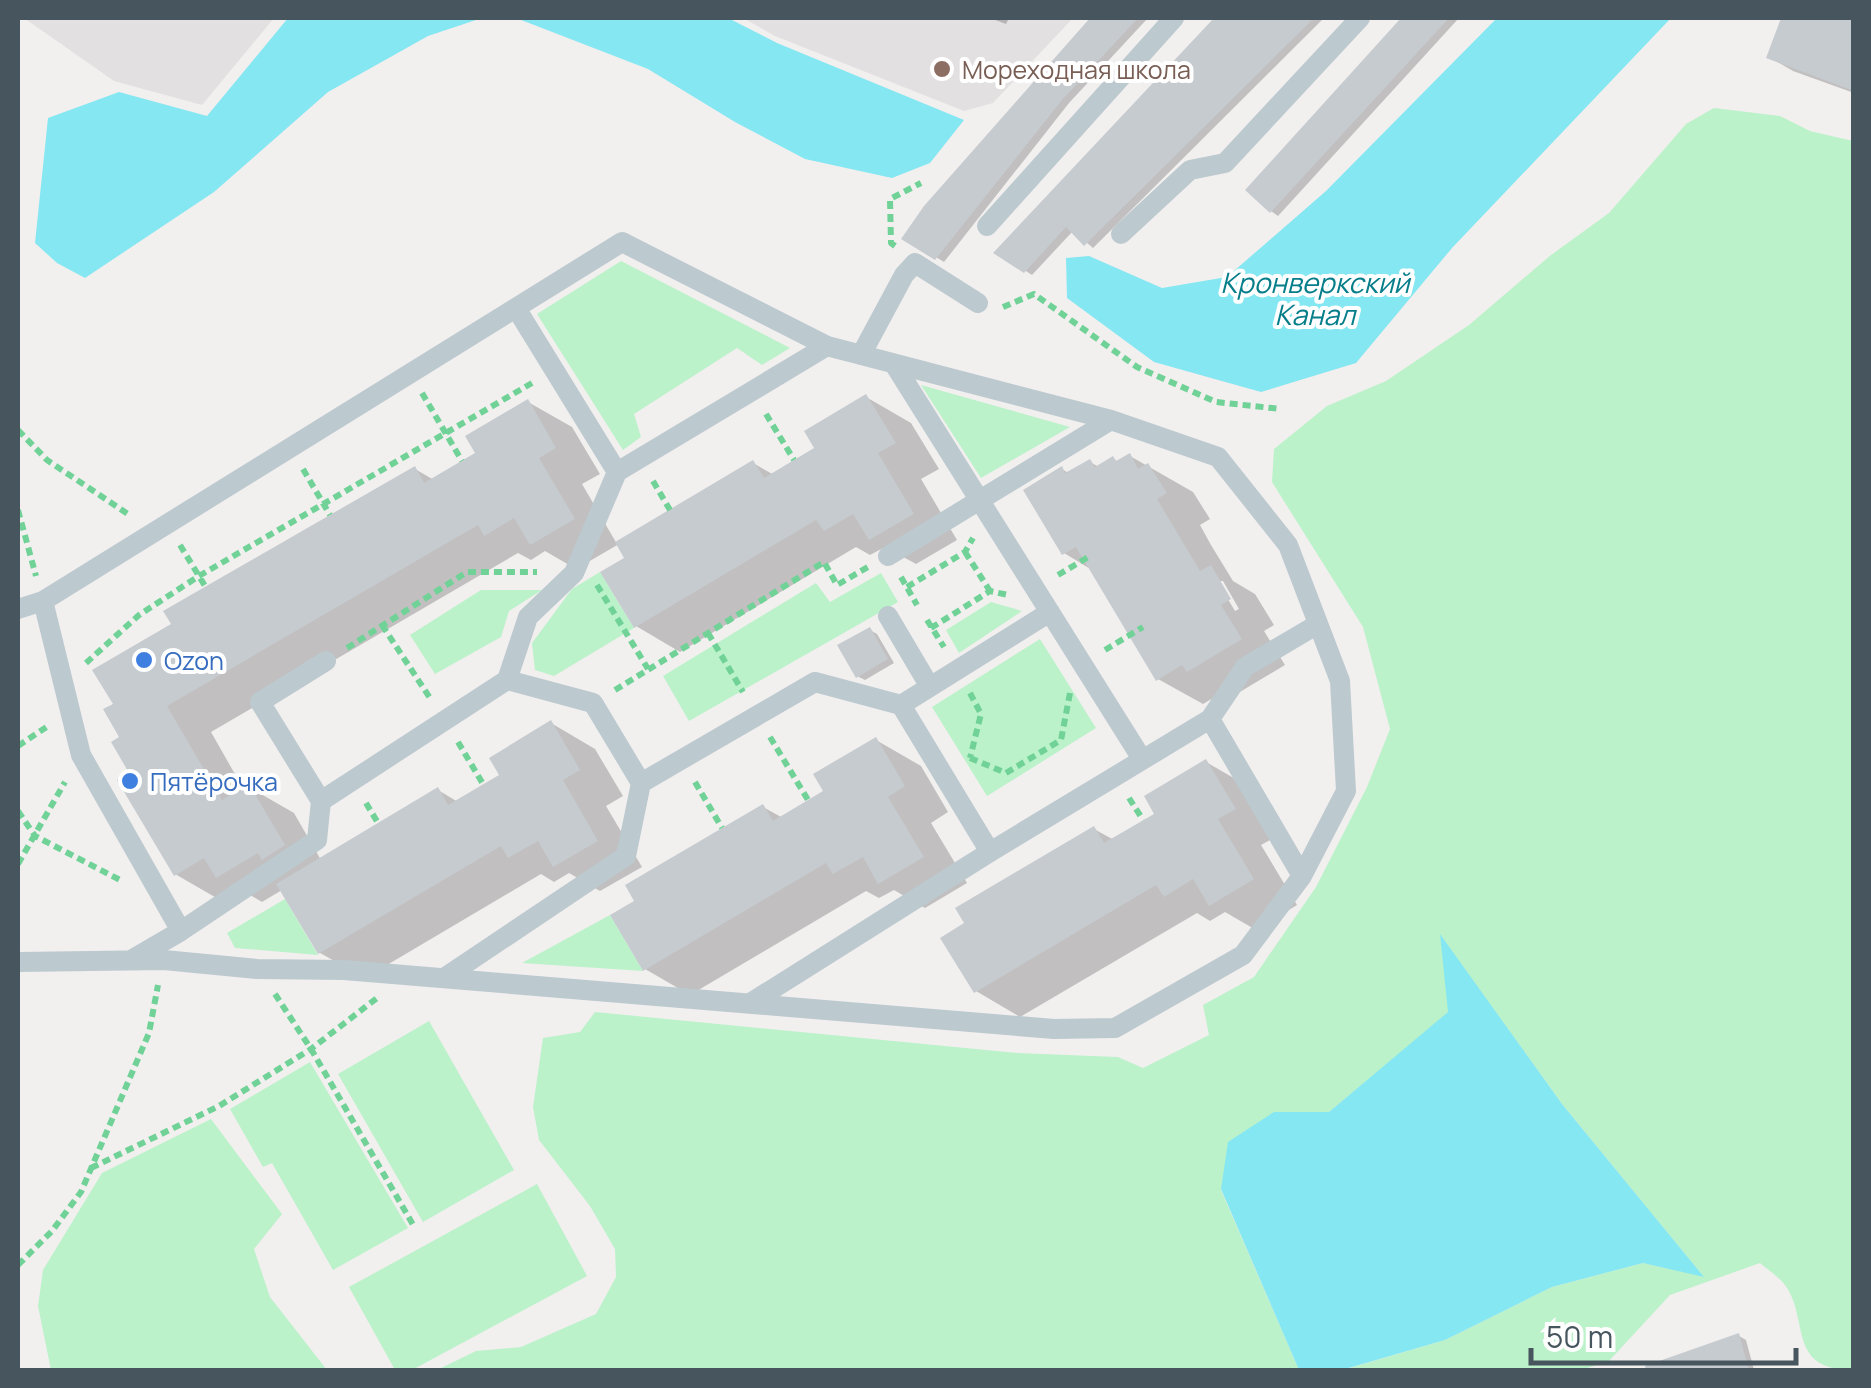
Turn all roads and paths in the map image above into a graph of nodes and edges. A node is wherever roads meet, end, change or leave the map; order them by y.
1 (1174, 18) edge
2 (1360, 18) edge
3 (921, 183) dead end
4 (987, 226) dead end
5 (1122, 234) dead end
6 (915, 263) junction
7 (978, 303) joint
8 (516, 308) junction
9 (827, 346) junction
10 (861, 355) junction
11 (894, 364) junction
12 (554, 370) junction
13 (410, 373) junction
14 (751, 391) junction
15 (1281, 409) dead end
16 (1111, 420) junction
17 (18, 430) edge
18 (446, 434) junction
19 (290, 447) junction
20 (794, 460) dead end
21 (462, 461) dead end
22 (617, 472) junction
23 (324, 506) junction
24 (984, 506) junction
25 (18, 510) edge
26 (330, 515) dead end
27 (160, 527) junction
28 (966, 552) junction
29 (888, 556) joint
30 (1090, 556) dead end
31 (1078, 563) dead end
32 (577, 566) junction
33 (200, 576) junction
34 (205, 586) dead end
35 (906, 587) dead end
36 (990, 591) junction
37 (43, 600) junction
38 (1047, 607) junction
39 (18, 610) edge
40 (888, 616) dead end
41 (1318, 624) junction
42 (1143, 627) dead end
43 (932, 628) dead end
44 (708, 633) junction
45 (1121, 641) dead end
46 (326, 661) joint
47 (648, 669) junction
48 (1092, 679) junction
49 (507, 680) junction
50 (930, 687) junction
51 (64, 689) junction
52 (593, 702) junction
53 (901, 705) junction
54 (757, 716) junction
55 (1210, 720) junction
56 (81, 755) junction
57 (1142, 759) junction
58 (681, 760) junction
59 (944, 775) junction
60 (641, 783) junction
61 (808, 800) dead end
62 (321, 801) junction
63 (18, 811) edge
64 (722, 828) dead end
65 (35, 836) junction
66 (990, 852) junction
67 (18, 864) edge
68 (1302, 876) junction
69 (166, 905) junction
70 (182, 931) junction
71 (131, 960) junction
72 (164, 960) junction
73 (18, 962) edge
74 (257, 968) junction
75 (444, 978) junction
76 (386, 991) dead end
77 (752, 1002) junction
78 (311, 1049) junction
79 (91, 1168) junction
80 (414, 1228) dead end
81 (18, 1265) edge

1 - 4 lane
2 - 5 lane
3 - 6 path
6 - 7 lane
6 - 10 lane
7 - 15 path
8 - 9 lane
8 - 12 lane
8 - 13 lane
9 - 10 lane
9 - 14 lane
10 - 11 lane
11 - 16 lane
11 - 24 lane
12 - 18 path
12 - 22 lane
13 - 18 path
13 - 19 lane
14 - 20 path
14 - 22 lane
16 - 24 lane
16 - 41 lane
17 - 27 path
18 - 21 path
18 - 23 path
19 - 23 path
19 - 27 lane
22 - 32 lane
23 - 26 path
23 - 33 path
24 - 28 path
24 - 29 lane
24 - 38 lane
25 - 37 path
27 - 33 path
27 - 37 lane
28 - 35 path
28 - 36 path
29 - 44 path
30 - 31 path
32 - 46 path
32 - 47 path
32 - 49 lane
33 - 34 path
33 - 51 path
36 - 38 path
36 - 43 path
37 - 39 lane
37 - 51 lane
38 - 48 lane
38 - 50 lane
40 - 50 lane
41 - 55 lane
41 - 68 lane
42 - 45 path
44 - 47 path
44 - 54 path
46 - 62 lane
47 - 52 path
48 - 57 lane
48 - 59 path
49 - 52 lane
49 - 62 lane
50 - 53 lane
51 - 56 lane
52 - 60 lane
53 - 54 lane
53 - 59 lane
54 - 58 lane
54 - 61 path
55 - 57 lane
55 - 68 lane
56 - 65 path
56 - 69 lane
57 - 66 lane
58 - 60 lane
58 - 64 path
59 - 66 lane
60 - 75 lane
62 - 70 lane
63 - 65 path
65 - 67 path
65 - 69 path
66 - 77 lane
68 - 77 lane
69 - 70 lane
70 - 71 lane
71 - 72 lane
71 - 73 lane
72 - 74 lane
72 - 79 path
74 - 75 lane
74 - 78 path
75 - 77 lane
76 - 78 path
78 - 79 path
78 - 80 path
79 - 81 path

